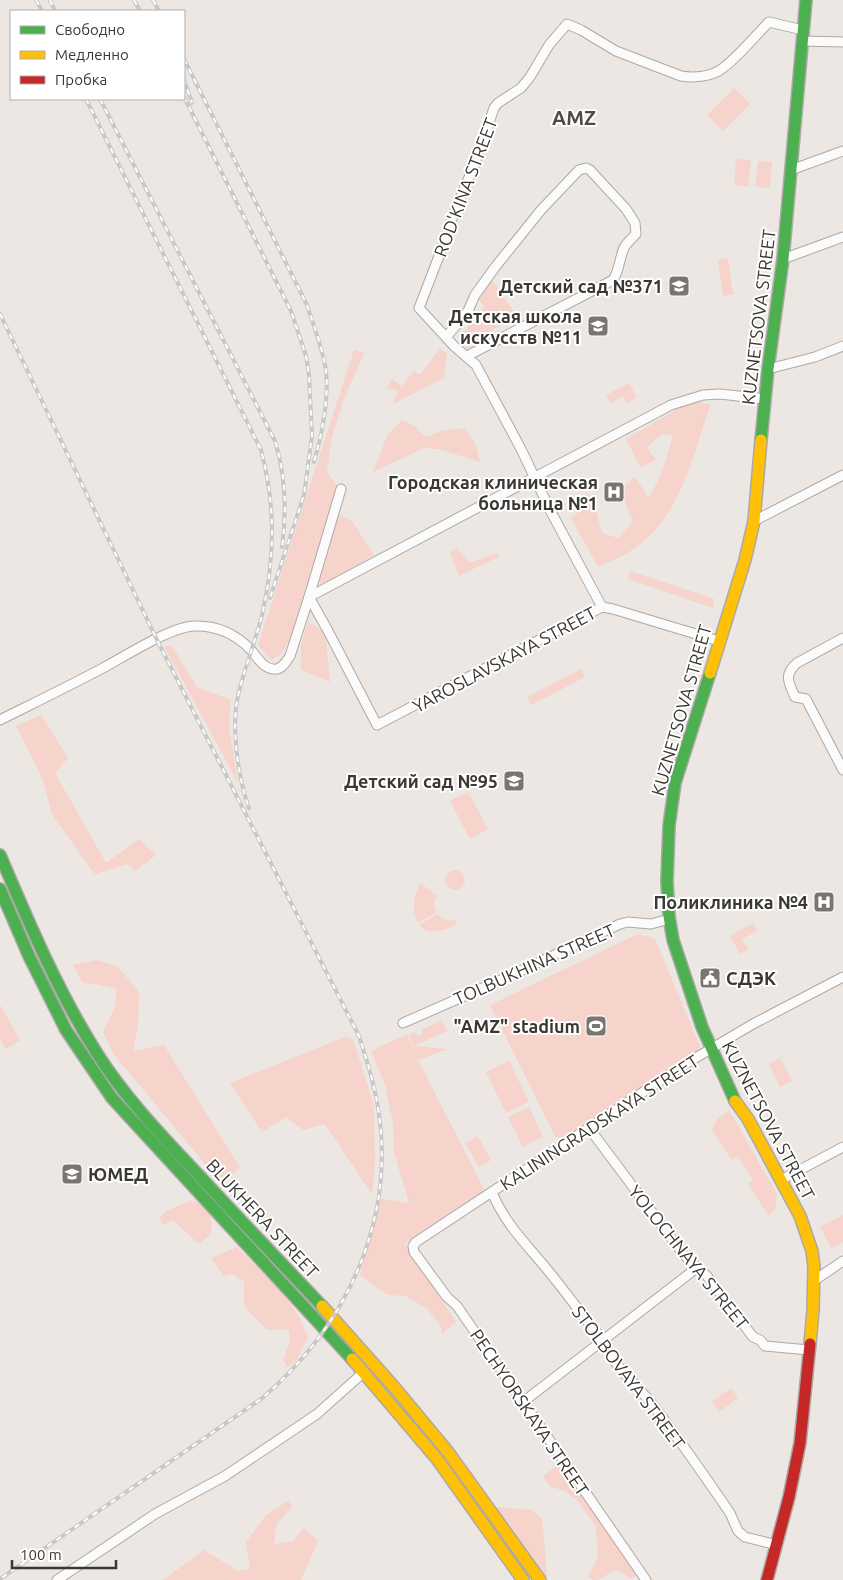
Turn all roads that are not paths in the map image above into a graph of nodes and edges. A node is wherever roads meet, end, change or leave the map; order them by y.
1 (806, 0) edge
2 (803, 35) junction
3 (843, 42) edge
4 (843, 151) edge
5 (791, 170) junction
6 (843, 237) edge
7 (783, 259) junction
8 (446, 336) junction
9 (843, 346) edge
10 (467, 356) junction
11 (768, 369) junction
12 (765, 399) junction
13 (843, 474) edge
14 (534, 477) junction
15 (341, 489) dead end
16 (754, 521) junction
17 (309, 597) junction
18 (602, 607) junction
19 (843, 638) edge
20 (719, 641) junction
21 (0, 720) edge
22 (843, 770) edge
23 (0, 855) edge
24 (0, 889) edge
25 (669, 920) junction
26 (843, 977) edge
27 (403, 1023) dead end
28 (711, 1049) junction
29 (589, 1128) junction
30 (843, 1147) edge
31 (781, 1180) junction
32 (492, 1192) junction
33 (413, 1246) joint
34 (843, 1261) edge
35 (698, 1268) junction
36 (814, 1280) junction
37 (602, 1339) junction
38 (809, 1350) junction
39 (364, 1372) junction
40 (523, 1402) junction
41 (777, 1545) junction
42 (57, 1580) edge
43 (523, 1580) edge
44 (540, 1580) edge
45 (646, 1580) edge
46 (766, 1580) edge

1 - 2 main road, KUZNETSOVA STREET
2 - 3 street
2 - 5 main road, KUZNETSOVA STREET
2 - 8 street, ROD'KINA STREET
4 - 5 street
5 - 7 main road, KUZNETSOVA STREET
6 - 7 street
7 - 11 main road, KUZNETSOVA STREET
8 - 10 street, ROD'KINA STREET
8 - 10 street
9 - 11 street
10 - 14 street, ROD'KINA STREET
11 - 12 main road, KUZNETSOVA STREET
12 - 14 street
12 - 16 main road, KUZNETSOVA STREET
13 - 16 street
14 - 17 street
14 - 18 street, ROD'KINA STREET
15 - 17 street
16 - 20 main road, KUZNETSOVA STREET
17 - 18 street, YAROSLAVSKAYA STREET
17 - 21 street
18 - 20 street, YAROSLAVSKAYA STREET
19 - 22 street
20 - 25 main road, KUZNETSOVA STREET
23 - 44 main road, BLUKHERA STREET
24 - 39 main road, BLUKHERA STREET
25 - 27 street, TOLBUKHINA STREET
25 - 28 main road, KUZNETSOVA STREET
26 - 28 street, KALININGRADSKAYA STREET
28 - 29 street, KALININGRADSKAYA STREET
28 - 31 main road, KUZNETSOVA STREET
29 - 32 street, KALININGRADSKAYA STREET
29 - 35 street, YOLOCHNAYA STREET
30 - 31 street
31 - 36 main road, KUZNETSOVA STREET
32 - 33 street, KALININGRADSKAYA STREET
32 - 37 street, STOLBOVAYA STREET
33 - 40 street, PECHYORSKAYA STREET
34 - 36 street
35 - 37 street
35 - 38 street, YOLOCHNAYA STREET
36 - 38 main road, KUZNETSOVA STREET
37 - 40 street
37 - 41 street, STOLBOVAYA STREET
38 - 41 main road, KUZNETSOVA STREET
39 - 42 street
39 - 43 main road, BLUKHERA STREET
40 - 45 street, PECHYORSKAYA STREET
41 - 46 main road, KUZNETSOVA STREET

